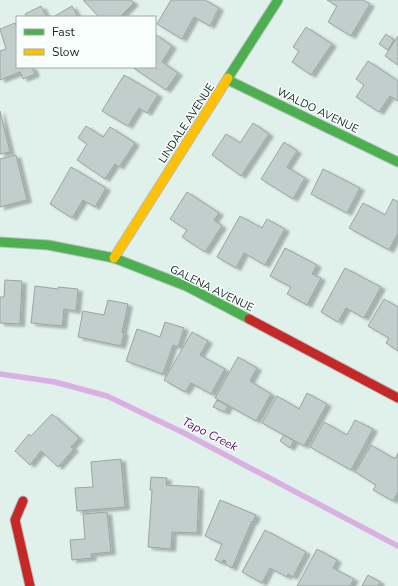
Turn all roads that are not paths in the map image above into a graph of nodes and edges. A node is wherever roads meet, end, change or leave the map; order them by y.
1 (278, 0) edge
2 (228, 80) junction
3 (398, 162) edge
4 (0, 242) edge
5 (114, 258) junction
6 (398, 398) edge
7 (23, 501) dead end
8 (30, 586) edge

1 - 2 street, LINDALE AVENUE
2 - 3 street, WALDO AVENUE
2 - 5 street, LINDALE AVENUE
4 - 5 street, GALENA AVENUE
5 - 6 street, GALENA AVENUE
7 - 8 street

